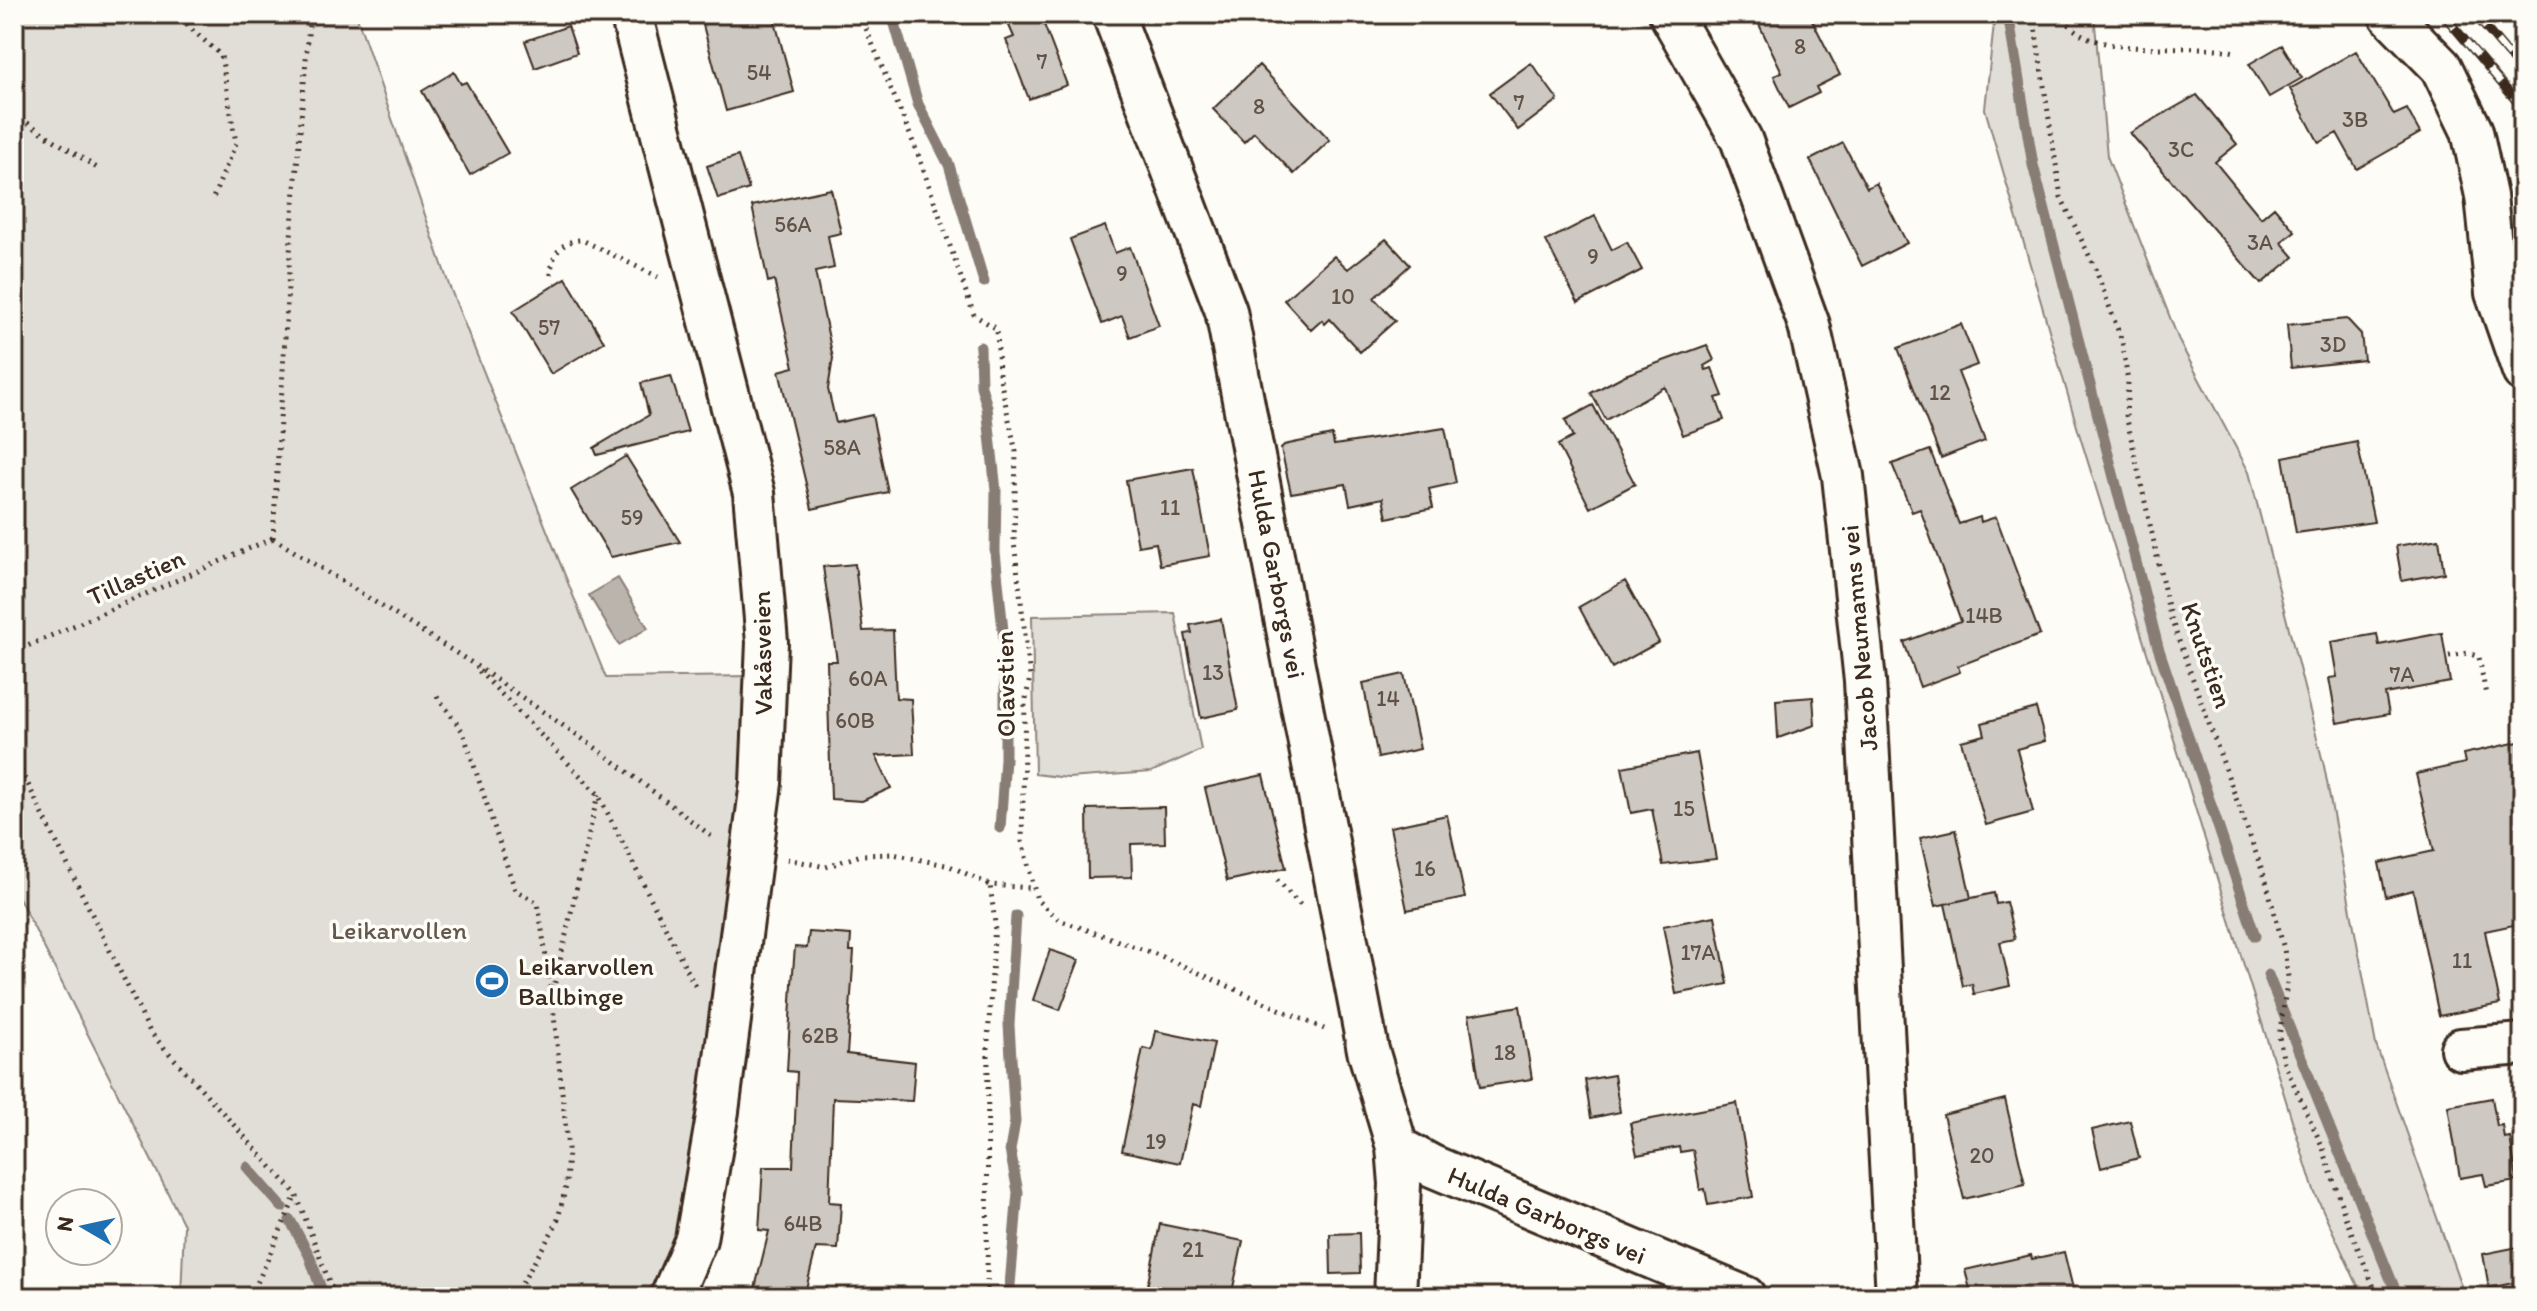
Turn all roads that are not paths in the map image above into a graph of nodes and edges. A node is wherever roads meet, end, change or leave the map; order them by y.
1 (631, 14) edge
2 (1113, 14) edge
3 (1670, 14) edge
4 (2389, 14) edge
5 (2523, 371) edge
6 (2523, 1044) edge
7 (2461, 1049) dead end
8 (1397, 1147) junction
9 (671, 1297) edge
10 (1395, 1297) edge
11 (1745, 1297) edge
12 (1897, 1297) edge

1 - 9 street, Vakåsveien
2 - 8 street, Hulda Garborgs vei
3 - 12 street, Jacob Neumanns vei
4 - 5 street
6 - 7 street
8 - 10 street, Hulda Garborgs vei
8 - 11 street, Hulda Garborgs vei

